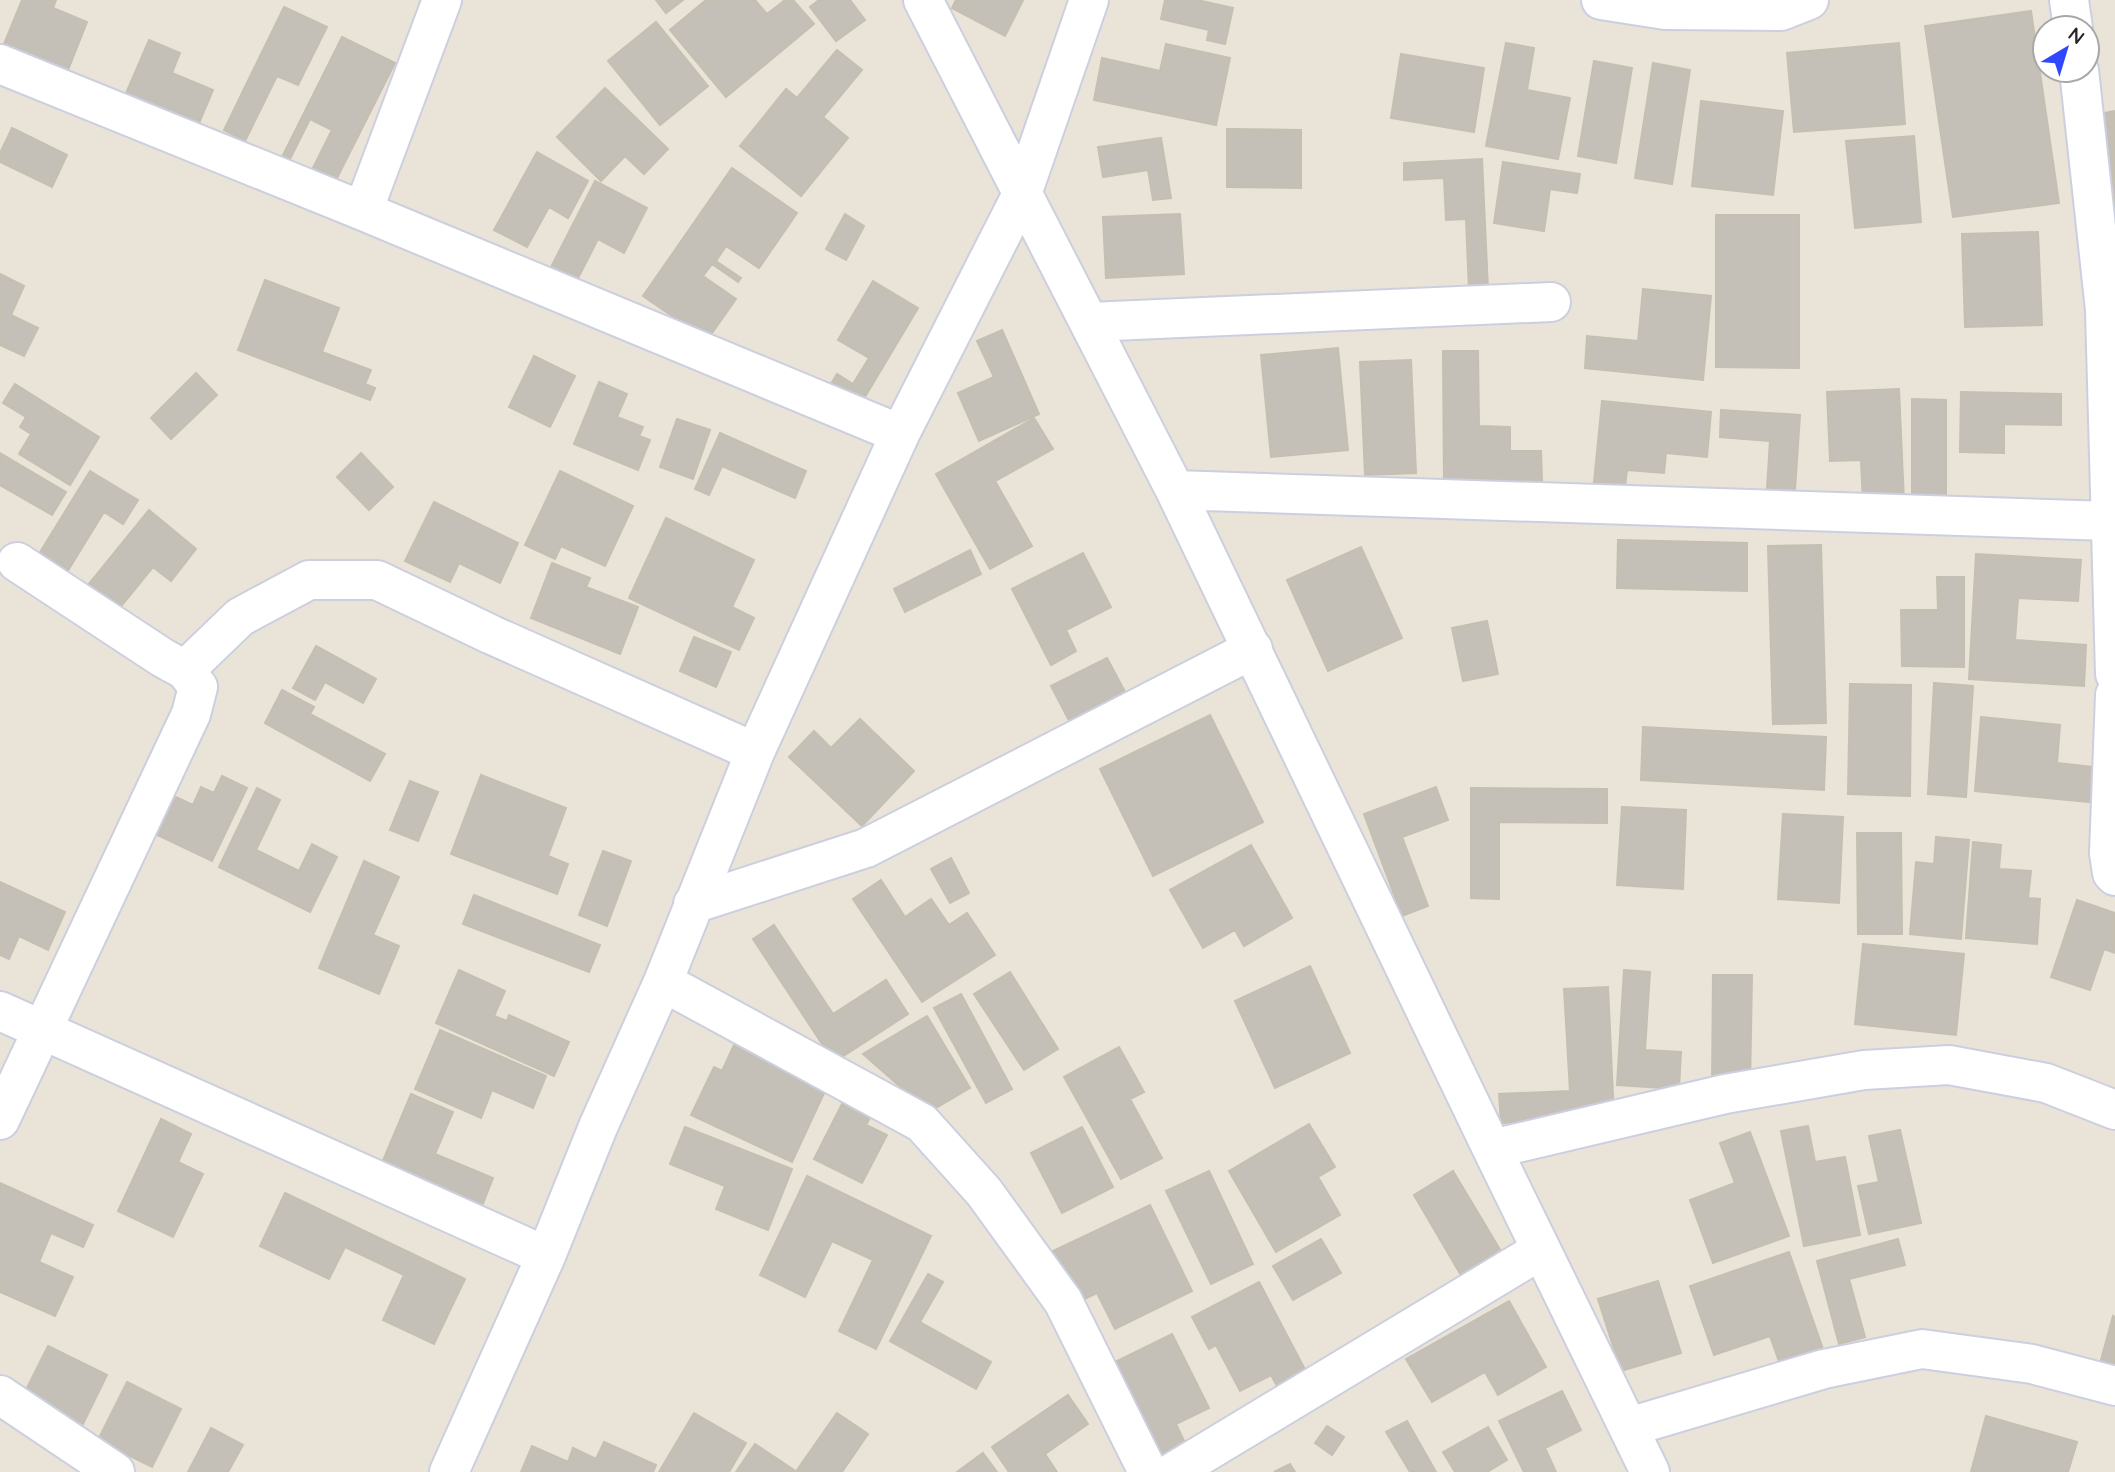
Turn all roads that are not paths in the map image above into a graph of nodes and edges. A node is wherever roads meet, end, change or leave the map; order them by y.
1 (442, 0) edge
2 (923, 0) edge
3 (1089, 0) edge
4 (1601, 0) edge
5 (1809, 0) edge
6 (0, 64) edge
7 (2080, 84) edge
8 (1022, 194) junction
9 (363, 211) junction
10 (1551, 302) dead end
11 (1089, 322) junction
12 (900, 434) junction
13 (1175, 490) junction
14 (2110, 521) junction
15 (6, 567) edge
16 (1253, 649) junction
17 (185, 670) junction
18 (2115, 674) edge
19 (2115, 695) edge
20 (755, 752) junction
21 (2115, 876) edge
22 (693, 904) junction
23 (663, 982) junction
24 (0, 1011) edge
25 (41, 1031) junction
26 (2115, 1110) edge
27 (0, 1120) edge
28 (1492, 1149) junction
29 (1541, 1250) junction
30 (546, 1256) junction
31 (2115, 1386) edge
32 (0, 1395) edge
33 (1629, 1427) junction
34 (457, 1469) edge
35 (116, 1472) edge
36 (1148, 1472) edge
37 (1173, 1472) edge
38 (1650, 1472) edge

1 - 9 street
2 - 8 street
3 - 8 street
4 - 5 street
6 - 9 street
7 - 14 street
8 - 11 street
8 - 12 street
9 - 12 street
10 - 11 street
11 - 13 street
12 - 20 street
13 - 14 street
13 - 16 street
14 - 18 street
15 - 17 street
16 - 22 street
16 - 28 street
17 - 20 street
17 - 25 street
19 - 21 street
20 - 22 street
22 - 23 street
23 - 30 street
23 - 36 street
24 - 25 street
25 - 27 street
25 - 30 street
26 - 28 street
28 - 29 street
29 - 33 street
29 - 37 street
30 - 34 street
31 - 33 street
32 - 35 street
33 - 38 street

